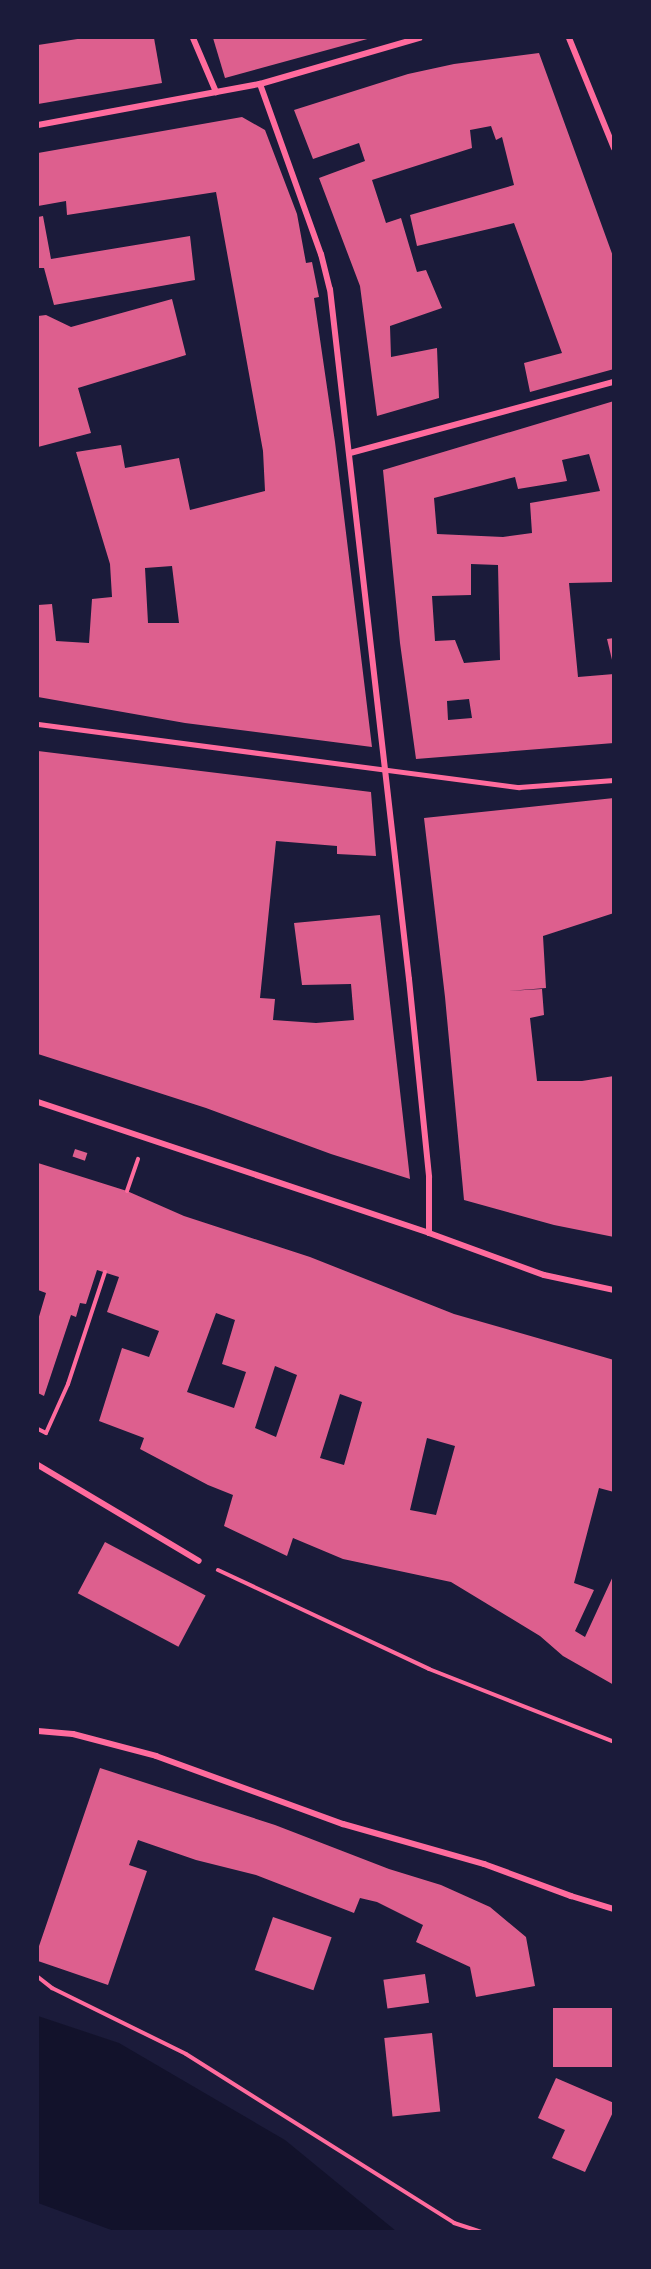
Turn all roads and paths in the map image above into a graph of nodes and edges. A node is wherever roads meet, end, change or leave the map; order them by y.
1 (193, 38) edge
2 (419, 38) edge
3 (569, 38) edge
4 (260, 84) junction
5 (216, 92) junction
6 (38, 125) edge
7 (614, 148) edge
8 (614, 382) edge
9 (350, 453) junction
10 (38, 724) edge
11 (386, 772) junction
12 (614, 780) edge
13 (38, 1101) edge
14 (145, 1138) junction
15 (128, 1191) dead end
16 (429, 1233) junction
17 (105, 1272) dead end
18 (614, 1290) edge
19 (38, 1429) edge
20 (38, 1465) edge
21 (199, 1561) joint
22 (38, 1731) edge
23 (614, 1742) edge
24 (614, 1909) edge
25 (38, 1977) edge
26 (481, 2232) edge

1 - 5 street
2 - 4 street
3 - 7 street
4 - 5 street
4 - 9 street
5 - 6 street
8 - 9 street
9 - 11 street
10 - 11 street
11 - 12 street
11 - 16 street
13 - 14 street
14 - 15 path
14 - 16 street
16 - 18 street
17 - 19 path
20 - 21 street
21 - 23 path
22 - 24 street
25 - 26 path

